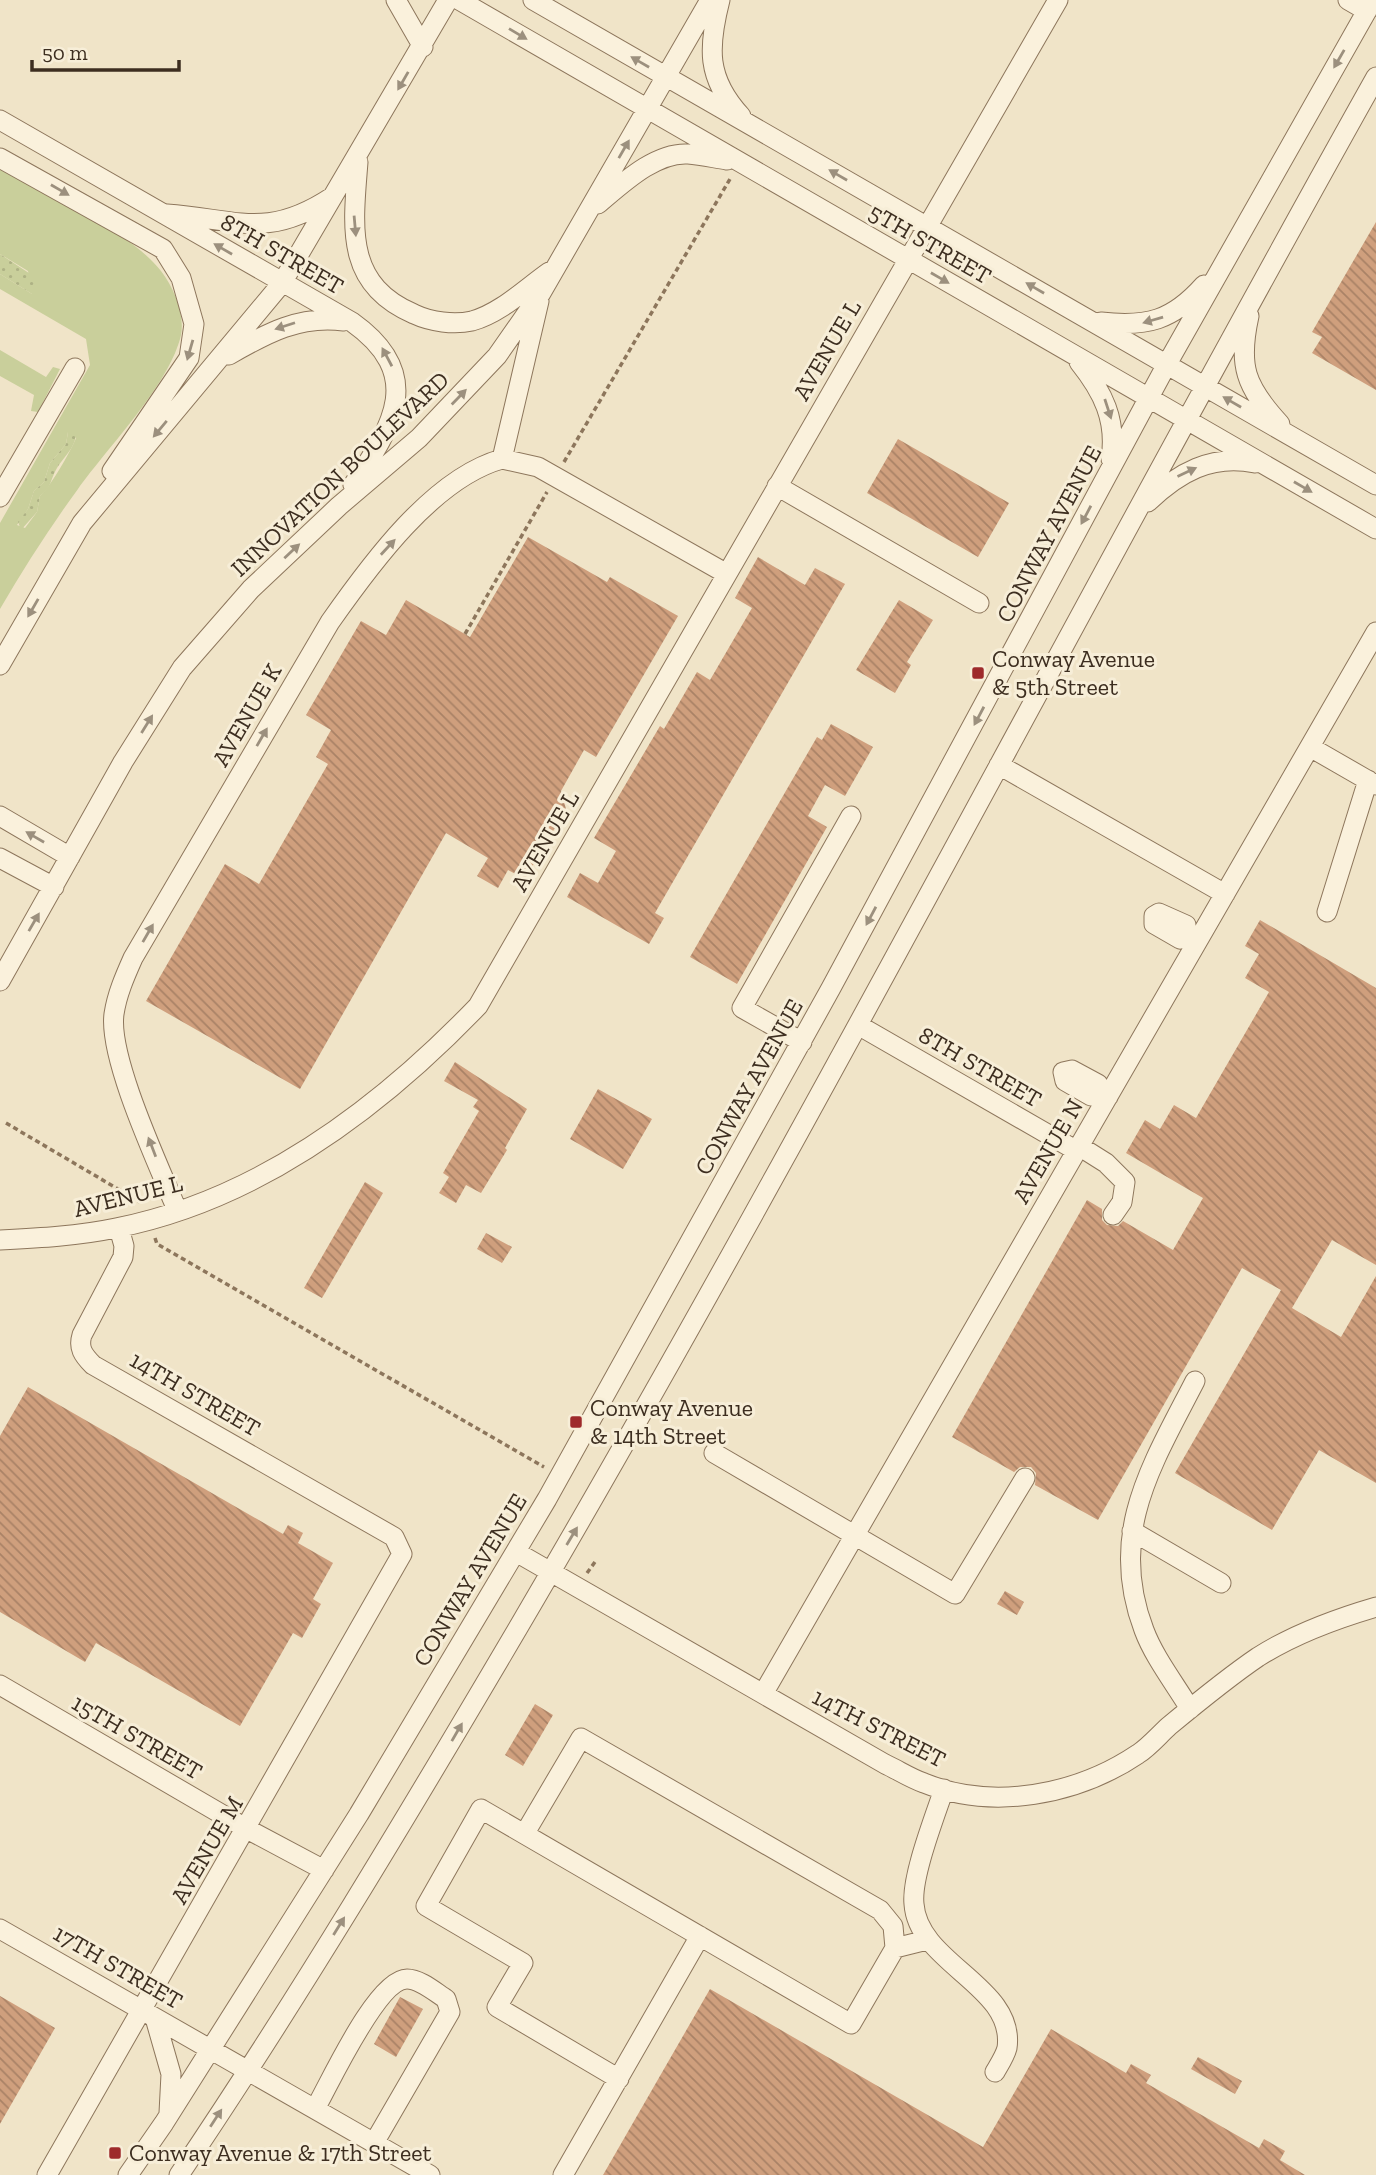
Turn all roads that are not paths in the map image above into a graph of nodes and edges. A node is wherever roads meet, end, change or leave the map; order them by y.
1 (396, 0) edge
2 (448, 0) edge
3 (459, 0) edge
4 (533, 0) edge
5 (710, 0) edge
6 (720, 0) edge
7 (1058, 0) edge
8 (1348, 0) edge
9 (1370, 5) edge
10 (423, 47) junction
11 (666, 77) junction
12 (1376, 77) edge
13 (647, 109) junction
14 (0, 120) edge
15 (749, 125) junction
16 (0, 158) edge
17 (358, 158) junction
18 (737, 167) junction
19 (336, 195) junction
20 (162, 213) junction
21 (586, 214) junction
22 (926, 225) junction
23 (908, 259) junction
24 (1224, 263) junction
25 (556, 267) junction
26 (282, 283) junction
27 (541, 293) junction
28 (1253, 296) junction
29 (1094, 322) junction
30 (352, 323) junction
31 (1074, 355) junction
32 (217, 361) junction
33 (1167, 364) junction
34 (75, 368) dead end
35 (1204, 386) junction
36 (1149, 398) junction
37 (1186, 420) junction
38 (1299, 441) junction
39 (502, 459) junction
40 (1264, 465) junction
41 (1110, 471) junction
42 (1376, 485) edge
43 (777, 486) junction
44 (0, 497) edge
45 (339, 506) junction
46 (1134, 515) junction
47 (82, 523) junction
48 (1376, 529) edge
49 (727, 574) junction
50 (979, 603) dead end
51 (1376, 632) edge
52 (0, 665) edge
53 (1310, 747) junction
54 (999, 765) junction
55 (1372, 783) edge
56 (0, 816) edge
57 (851, 816) dead end
58 (70, 857) junction
59 (0, 858) edge
60 (54, 887) junction
61 (1225, 894) junction
62 (1328, 912) dead end
63 (0, 981) edge
64 (858, 1026) junction
65 (802, 1042) junction
66 (1078, 1149) junction
67 (177, 1210) junction
68 (1113, 1216) dead end
69 (118, 1228) junction
70 (0, 1240) edge
71 (1195, 1381) dead end
72 (714, 1453) dead end
73 (1025, 1478) dead end
74 (1132, 1531) junction
75 (855, 1536) junction
76 (401, 1547) joint
77 (516, 1552) junction
78 (551, 1572) junction
79 (1221, 1583) dead end
80 (1376, 1607) edge
81 (0, 1685) edge
82 (763, 1694) junction
83 (1191, 1709) junction
84 (944, 1789) junction
85 (247, 1829) junction
86 (525, 1833) junction
87 (324, 1870) junction
88 (0, 1929) edge
89 (700, 1936) junction
90 (927, 1940) junction
91 (895, 1948) junction
92 (149, 2014) junction
93 (211, 2049) junction
94 (247, 2070) junction
95 (995, 2073) dead end
96 (619, 2079) junction
97 (315, 2109) junction
98 (169, 2116) junction
99 (374, 2143) junction
100 (47, 2175) edge
101 (128, 2175) edge
102 (178, 2175) edge
103 (430, 2175) edge
104 (563, 2175) edge

1 - 10 street
2 - 10 street
3 -> 13 street, 5TH STREET
11 -> 4 street, 5TH STREET
5 - 11 street, INNOVATION BOULEVARD
6 - 15 street
7 - 22 street, AVENUE L
8 - 9 street
9 -> 24 street, CONWAY AVENUE
10 -> 17 street
11 - 13 street, INNOVATION BOULEVARD
11 - 15 street, 5TH STREET
12 - 28 street
13 - 18 street, 5TH STREET
21 -> 13 street, INNOVATION BOULEVARD
14 - 20 street, 8TH STREET
22 -> 15 street, 5TH STREET
16 -> 47 street
17 - 19 street
17 -> 25 street
18 - 21 street
18 - 23 street, 5TH STREET
19 - 20 street
19 - 26 street
26 -> 20 street, 8TH STREET
21 - 25 street, INNOVATION BOULEVARD
22 - 23 street, AVENUE L
29 -> 22 street, 5TH STREET
23 -> 31 street, 5TH STREET
23 - 43 street, AVENUE L
24 -> 29 street
24 - 33 street, CONWAY AVENUE
25 - 27 street, INNOVATION BOULEVARD
26 - 30 street, 8TH STREET
26 - 32 street
27 - 39 street
45 -> 27 street, INNOVATION BOULEVARD
28 - 35 street
28 - 38 street
29 - 33 street, 5TH STREET
30 -> 32 street
45 -> 30 street, 8TH STREET
31 - 36 street, 5TH STREET
31 -> 41 street
32 -> 47 street
33 - 35 street, 5TH STREET
33 - 36 street, CONWAY AVENUE
34 - 44 street
35 - 37 street
38 -> 35 street, 5TH STREET
36 - 37 street, 5TH STREET
36 - 41 street, CONWAY AVENUE
37 - 40 street, 5TH STREET
37 - 46 street
38 - 42 street, 5TH STREET
39 - 49 street
67 -> 39 street, AVENUE K
46 -> 40 street
40 -> 48 street, 5TH STREET
41 -> 65 street, CONWAY AVENUE
43 - 49 street, AVENUE L
43 - 50 street
58 -> 45 street, INNOVATION BOULEVARD
46 - 54 street
47 -> 52 street
49 - 67 street, AVENUE L
51 - 53 street, AVENUE N
53 - 55 street
53 - 61 street, AVENUE N
54 - 61 street
54 - 64 street
55 - 62 street
58 -> 56 street
57 - 65 street
58 - 60 street, INNOVATION BOULEVARD
59 - 60 street
63 -> 60 street, INNOVATION BOULEVARD
61 - 66 street, AVENUE N
64 - 66 street, 8TH STREET
78 -> 64 street
65 - 77 street, CONWAY AVENUE
66 - 68 street, 8TH STREET
66 - 75 street, AVENUE N
67 - 69 street, AVENUE L
69 - 70 street, AVENUE L
69 - 76 street, 14TH STREET
71 - 74 street
72 - 75 street
73 - 75 street
74 - 79 street
74 - 83 street
75 - 82 street, AVENUE N
76 - 85 street, AVENUE M
77 - 78 street, 14TH STREET
77 - 87 street, CONWAY AVENUE
78 - 82 street, 14TH STREET
94 -> 78 street
80 - 83 street, 14TH STREET
81 - 85 street, 15TH STREET
82 - 84 street, 14TH STREET
83 - 84 street, 14TH STREET
84 - 90 street
85 - 87 street, 15TH STREET
85 - 92 street, AVENUE M
86 - 89 street
86 - 91 street
86 - 96 street
87 - 93 street, CONWAY AVENUE
88 - 92 street, 17TH STREET
89 - 91 street
89 - 96 street
90 - 91 street
90 - 95 street
92 - 93 street, 17TH STREET
92 - 98 street
92 - 100 street, AVENUE M
93 - 94 street, 17TH STREET
93 - 98 street, CONWAY AVENUE
94 - 97 street, 17TH STREET
102 -> 94 street
96 - 104 street
97 - 99 street, 17TH STREET
97 - 99 street
98 - 101 street, CONWAY AVENUE
99 - 103 street, 17TH STREET

